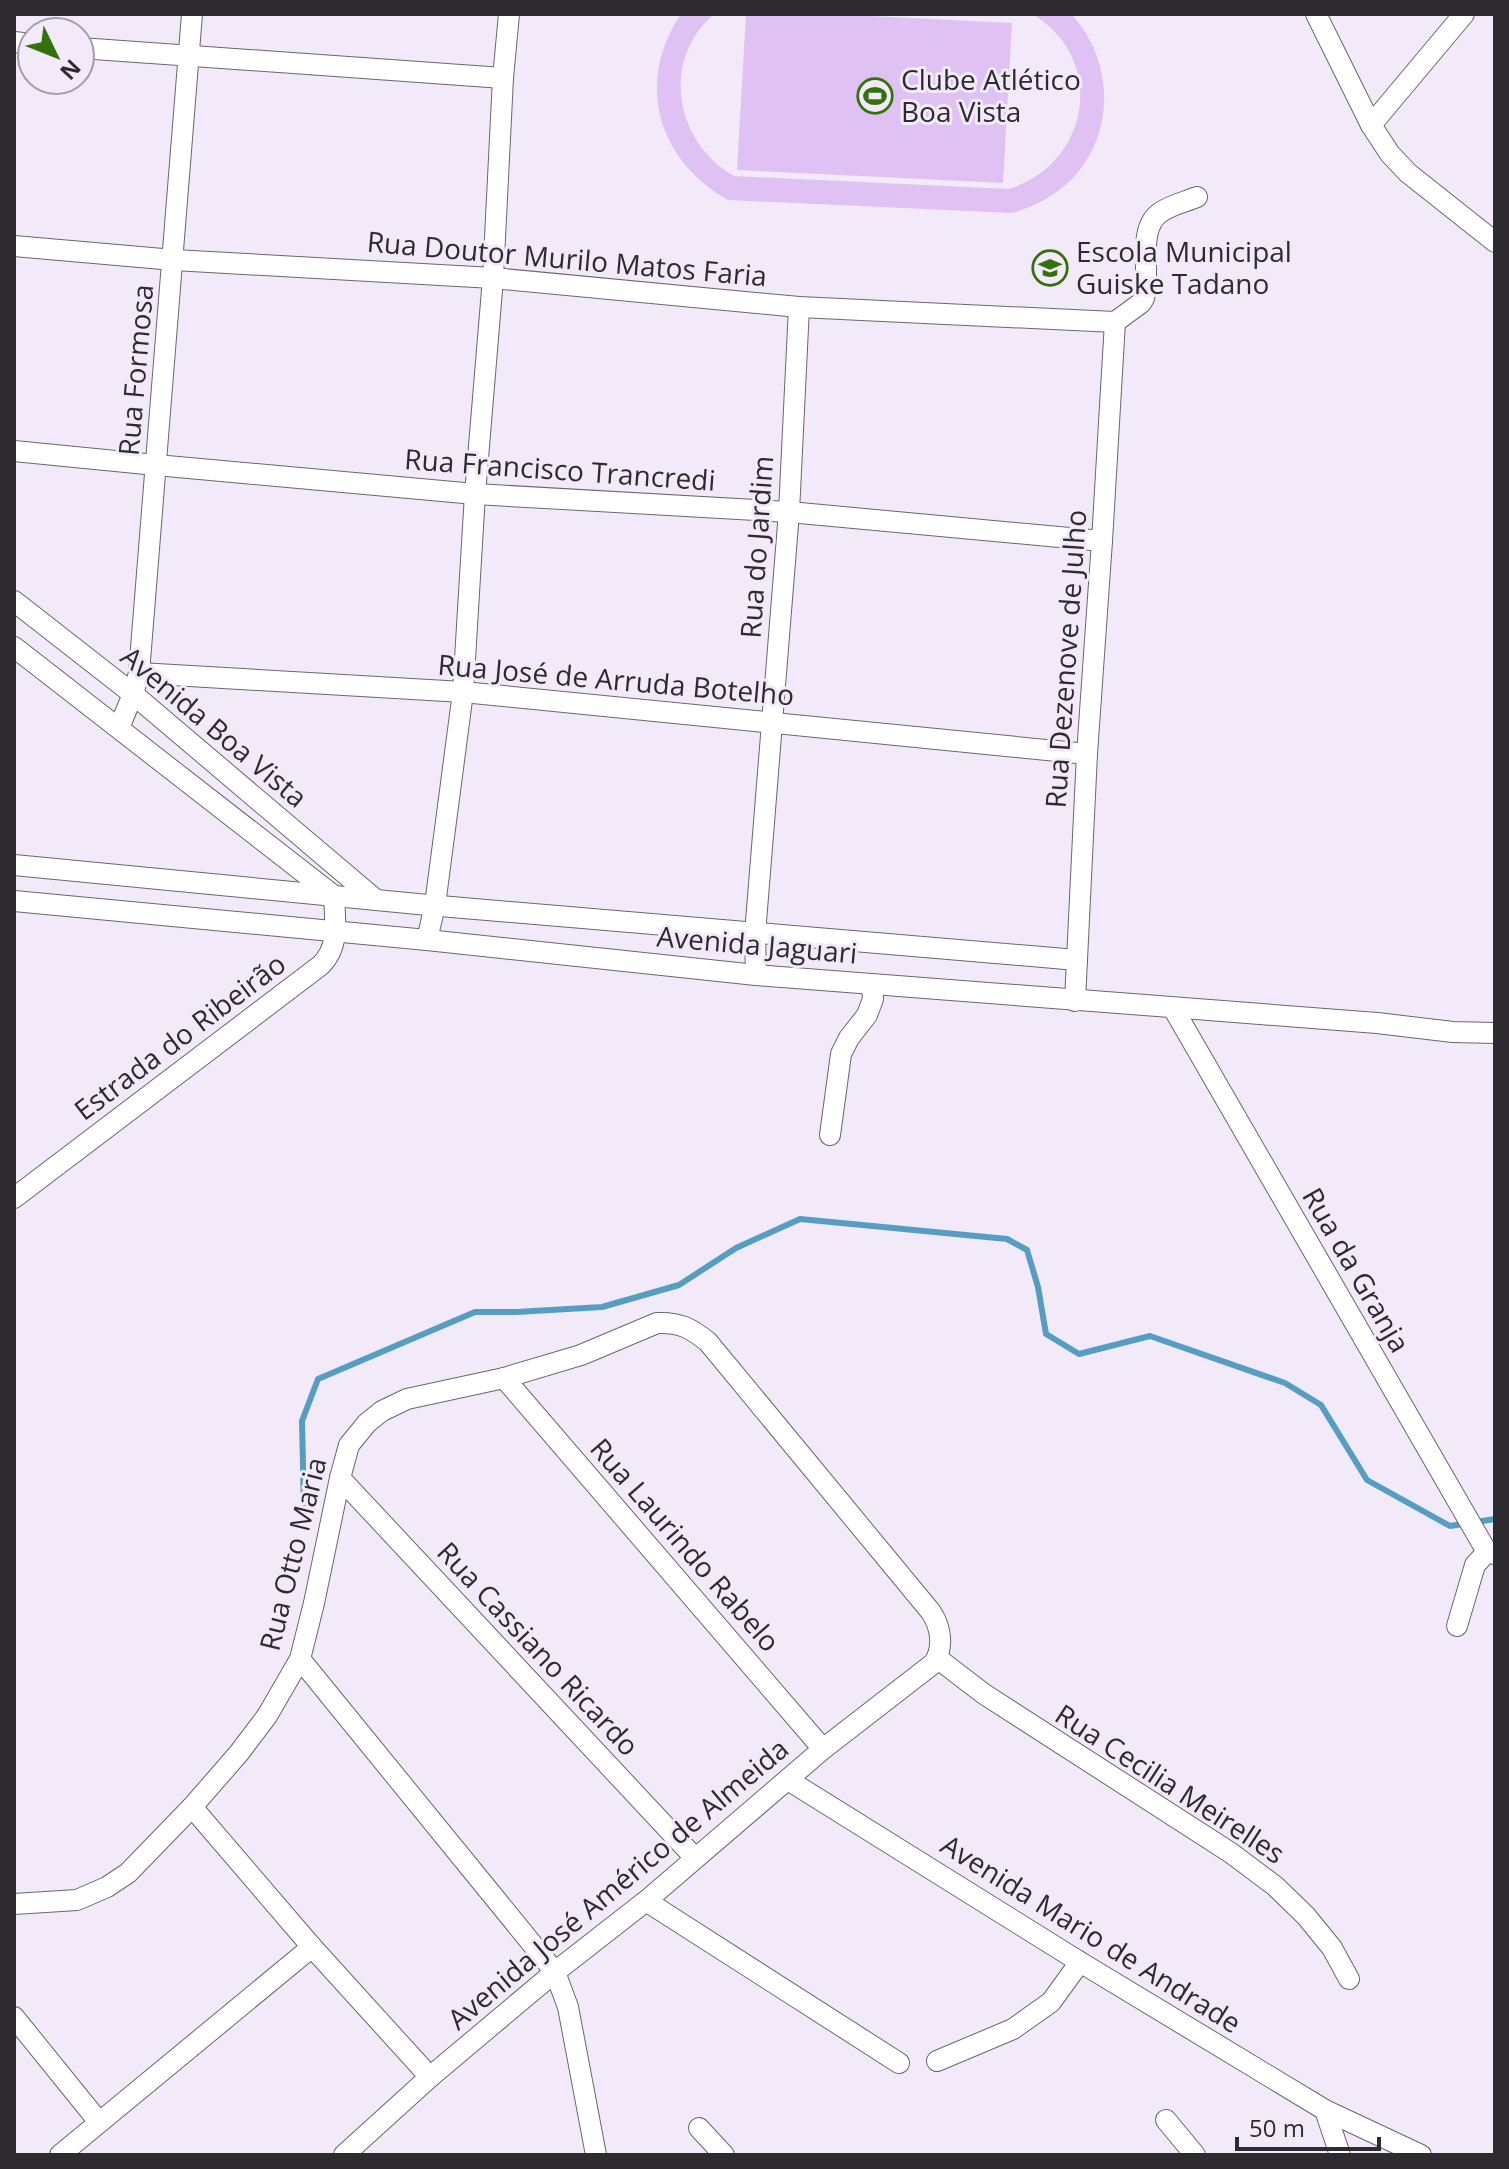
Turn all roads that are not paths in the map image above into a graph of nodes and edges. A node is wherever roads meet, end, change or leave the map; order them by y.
1 (192, 14) edge
2 (509, 14) edge
3 (1316, 14) edge
4 (1464, 14) edge
5 (96, 49) edge
6 (190, 57) junction
7 (503, 78) junction
8 (1371, 125) junction
9 (1197, 197) dead end
10 (1495, 242) edge
11 (14, 246) edge
12 (174, 260) junction
13 (493, 278) junction
14 (799, 307) junction
15 (1115, 322) junction
16 (14, 451) edge
17 (156, 465) junction
18 (475, 494) junction
19 (789, 512) junction
20 (1102, 541) junction
21 (14, 601) edge
22 (14, 647) edge
23 (139, 673) junction
24 (463, 692) junction
25 (133, 694) junction
26 (773, 722) junction
27 (119, 728) junction
28 (1087, 754) junction
29 (14, 865) edge
30 (334, 896) junction
31 (376, 900) junction
32 (14, 901) edge
33 (435, 905) junction
34 (335, 932) junction
35 (755, 934) junction
36 (427, 940) junction
37 (1077, 960) junction
38 (756, 975) junction
39 (872, 984) junction
40 (1075, 1001) junction
41 (1173, 1008) junction
42 (1495, 1033) edge
43 (830, 1135) dead end
44 (14, 1198) edge
45 (504, 1378) junction
46 (340, 1478) junction
47 (1488, 1550) edge
48 (1457, 1626) dead end
49 (300, 1659) junction
50 (936, 1660) junction
51 (823, 1749) junction
52 (788, 1780) junction
53 (192, 1807) junction
54 (695, 1858) junction
55 (646, 1901) junction
56 (14, 1904) edge
57 (312, 1947) junction
58 (1080, 1962) junction
59 (555, 1972) junction
60 (1349, 1979) dead end
61 (14, 2017) edge
62 (937, 2061) dead end
63 (899, 2063) dead end
64 (430, 2077) junction
65 (1325, 2110) junction
66 (1166, 2120) dead end
67 (99, 2122) junction
68 (699, 2128) dead end
69 (60, 2155) edge
70 (344, 2155) edge
71 (596, 2155) edge
72 (724, 2155) edge
73 (1195, 2155) edge
74 (1340, 2155) edge
75 (1421, 2155) edge

1 - 6 street, Rua Formosa
2 - 7 street
3 - 8 street
4 - 8 street
5 - 6 street
6 - 7 street
6 - 12 street, Rua Formosa
7 - 13 street
8 - 10 street
9 - 15 street
11 - 12 street, Rua Doutor Murilo Matos Faria
12 - 13 street, Rua Doutor Murilo Matos Faria
12 - 17 street, Rua Formosa
13 - 14 street, Rua Doutor Murilo Matos Faria
13 - 18 street
14 - 15 street, Rua Doutor Murilo Matos Faria
14 - 19 street, Rua do Jardim
15 - 20 street, Rua Dezenove de Julho
16 - 17 street, Rua Francisco Trancredi
17 - 18 street, Rua Francisco Trancredi
17 - 23 street, Rua Formosa
18 - 19 street, Rua Francisco Trancredi
18 - 24 street
19 - 20 street, Rua Francisco Trancredi
19 - 26 street, Rua do Jardim
20 - 28 street, Rua Dezenove de Julho
21 - 25 street, Avenida Boa Vista
22 - 27 street, Avenida Boa Vista
23 - 24 street, Rua José de Arruda Botelho
23 - 25 street, Rua Formosa
24 - 26 street, Rua José de Arruda Botelho
24 - 33 street
25 - 27 street, Rua Formosa
25 - 31 street, Avenida Boa Vista
26 - 28 street, Rua José de Arruda Botelho
26 - 35 street, Rua do Jardim
27 - 30 street, Avenida Boa Vista
28 - 37 street, Rua Dezenove de Julho
29 - 30 street, Avenida Jaguari
30 - 31 street, Avenida Jaguari
30 - 34 street, Estrada do Ribeirão
31 - 33 street, Avenida Jaguari
32 - 34 street, Avenida Jaguari
33 - 35 street, Avenida Jaguari
33 - 36 street
34 - 36 street, Avenida Jaguari
34 - 44 street, Estrada do Ribeirão
35 - 37 street, Avenida Jaguari
35 - 38 street, Rua do Jardim
36 - 38 street, Avenida Jaguari
37 - 40 street, Rua Dezenove de Julho
38 - 39 street, Avenida Jaguari
39 - 40 street, Avenida Jaguari
39 - 43 street
40 - 41 street, Avenida Jaguari
41 - 42 street, Avenida Jaguari
41 - 47 street, Rua da Granja
45 - 46 street, Rua Otto Maria
45 - 50 street, Rua Otto Maria
45 - 51 street, Rua Laurindo Rabelo
46 - 49 street, Rua Otto Maria
46 - 54 street, Rua Cassiano Ricardo
47 - 48 street
49 - 53 street, Rua Otto Maria
49 - 59 street
50 - 51 street, Avenida José Américo de Almeida
50 - 60 street, Rua Cecilia Meirelles
51 - 52 street, Avenida José Américo de Almeida
52 - 54 street, Avenida José Américo de Almeida
52 - 58 street, Avenida Mario de Andrade
53 - 56 street, Rua Otto Maria
53 - 57 street
54 - 55 street, Avenida José Américo de Almeida
55 - 59 street, Avenida José Américo de Almeida
55 - 63 street
57 - 64 street
57 - 67 street
58 - 62 street
58 - 65 street, Avenida Mario de Andrade
59 - 64 street, Avenida José Américo de Almeida
59 - 71 street
61 - 67 street
64 - 70 street, Avenida José Américo de Almeida
65 - 74 street
65 - 75 street, Avenida Mario de Andrade
66 - 73 street
67 - 69 street
68 - 72 street

